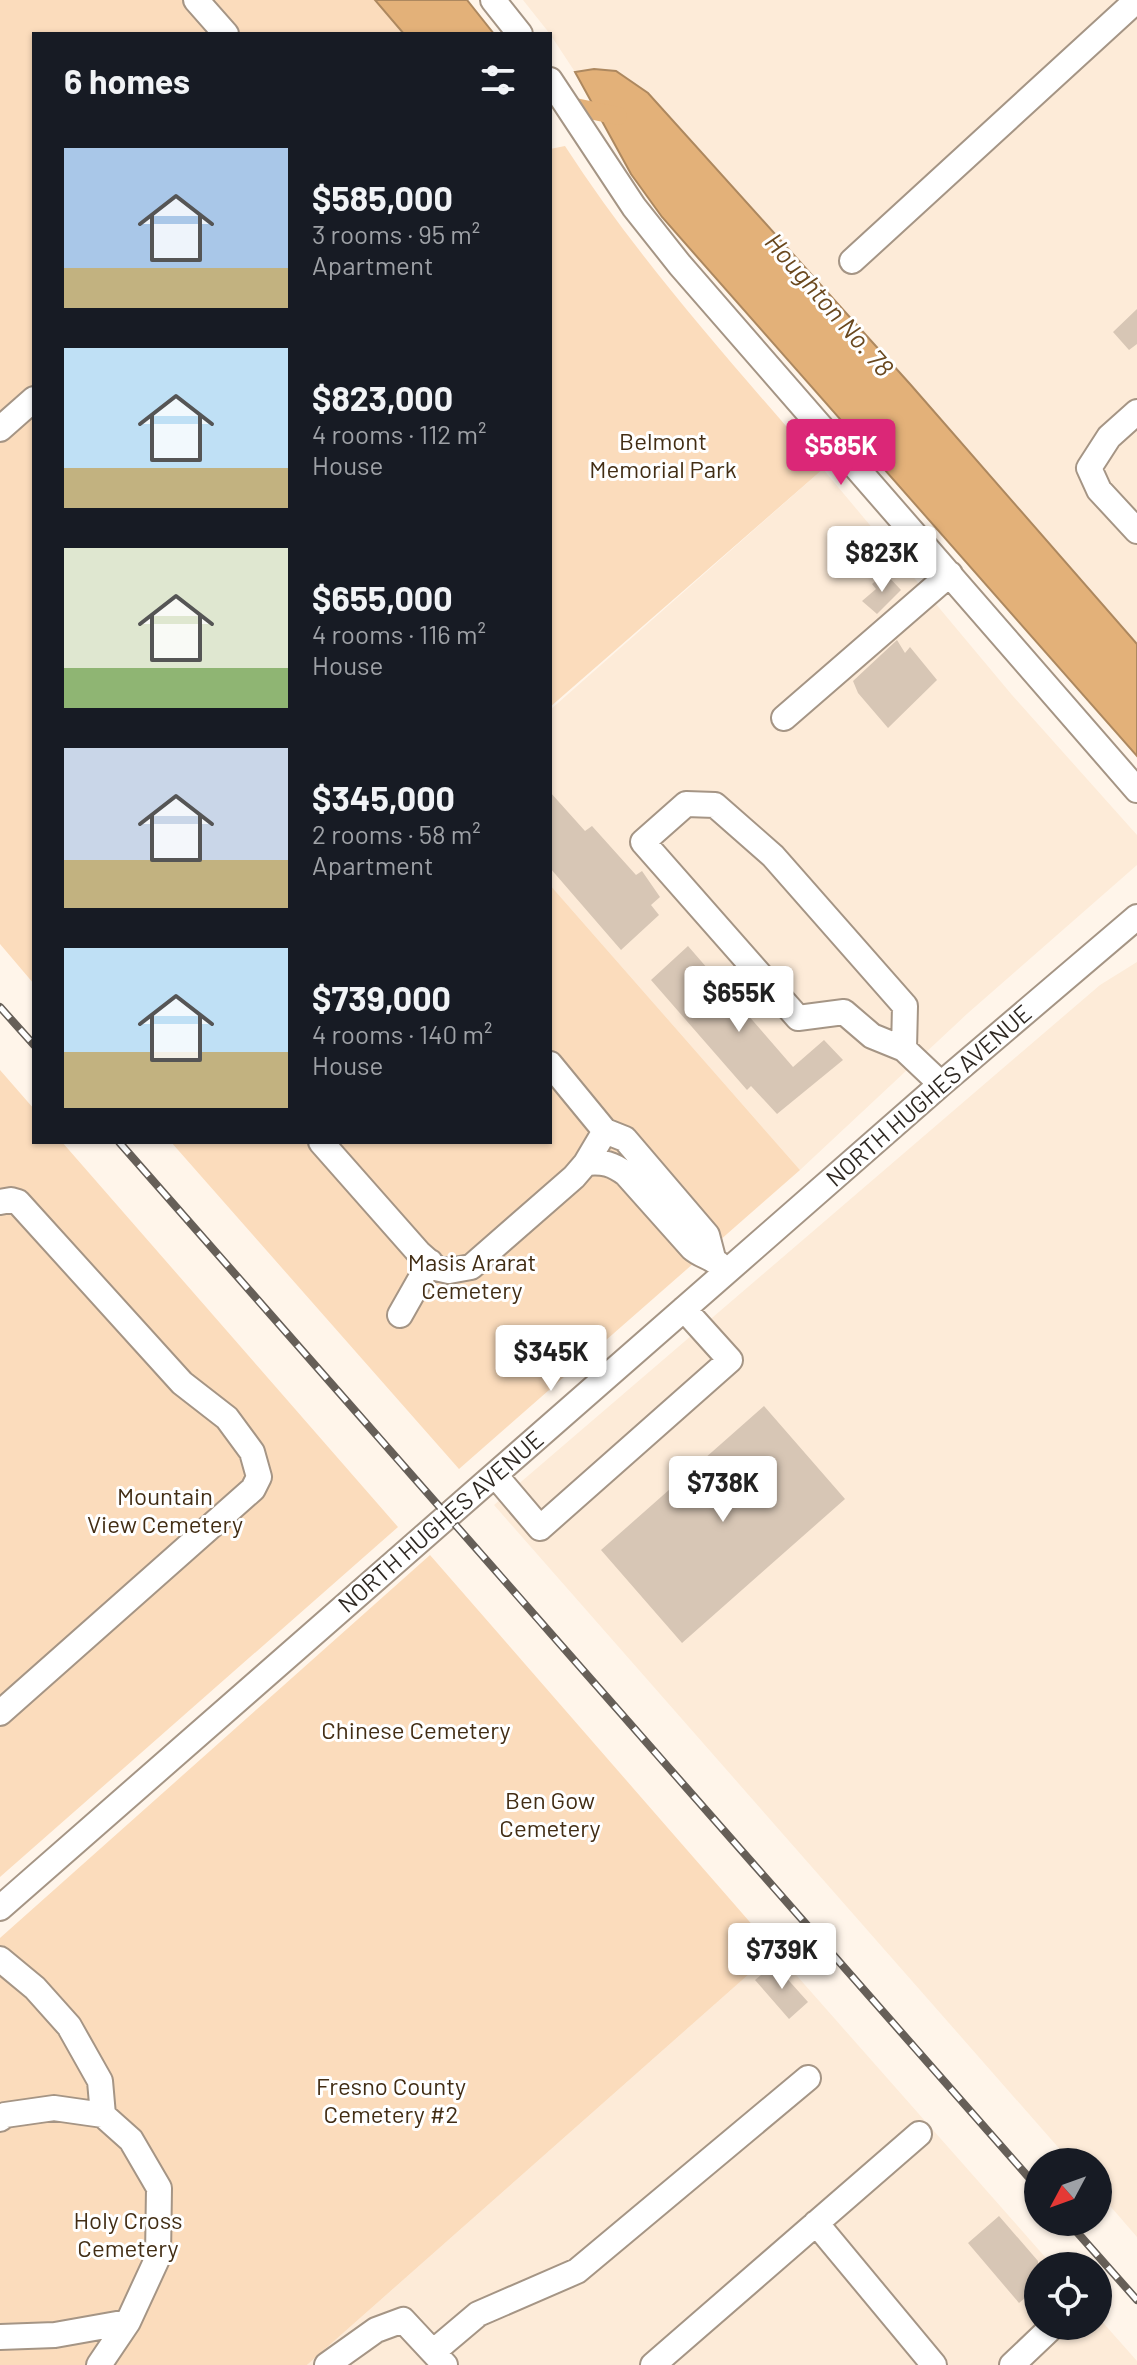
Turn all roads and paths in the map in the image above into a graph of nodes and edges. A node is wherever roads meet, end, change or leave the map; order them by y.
1 (196, 0) edge
2 (493, 0) edge
3 (1137, 0) edge
4 (224, 32) edge
5 (518, 32) edge
6 (552, 83) edge
7 (852, 261) dead end
8 (32, 401) edge
9 (1137, 412) edge
10 (0, 429) edge
11 (1137, 531) edge
12 (950, 574) junction
13 (784, 718) dead end
14 (1137, 790) edge
15 (1137, 917) edge
16 (1137, 936) edge
17 (1061, 984) junction
18 (904, 1049) junction
19 (552, 1066) edge
20 (941, 1084) junction
21 (605, 1131) junction
22 (323, 1144) edge
23 (586, 1163) junction
24 (0, 1202) edge
25 (430, 1262) junction
26 (720, 1264) junction
27 (684, 1309) junction
28 (400, 1315) dead end
29 (495, 1475) junction
30 (0, 1713) edge
31 (0, 1908) edge
32 (0, 1959) edge
33 (808, 2078) dead end
34 (103, 2115) junction
35 (0, 2119) edge
36 (919, 2134) dead end
37 (816, 2223) junction
38 (128, 2322) junction
39 (0, 2337) edge
40 (1038, 2340) edge
41 (439, 2359) edge
42 (99, 2365) edge
43 (327, 2365) edge
44 (653, 2365) edge
45 (934, 2365) edge
46 (1012, 2365) edge

1 - 4 street
2 - 5 street
3 - 7 street
6 - 12 street
8 - 10 street
9 - 11 street
12 - 13 street
12 - 14 street
15 - 17 street, NORTH HUGHES AVENUE
16 - 17 street
17 - 20 street, NORTH HUGHES AVENUE
18 - 18 street
18 - 20 street
19 - 21 street
20 - 26 street, NORTH HUGHES AVENUE
21 - 23 street
21 - 26 street
22 - 25 street
23 - 25 street
23 - 26 street
24 - 30 street
25 - 28 street
26 - 27 street, NORTH HUGHES AVENUE
27 - 29 street, NORTH HUGHES AVENUE
27 - 29 street
29 - 31 street, NORTH HUGHES AVENUE
32 - 34 street
33 - 41 street
34 - 35 street
34 - 38 street
36 - 37 street
37 - 44 street
37 - 45 street
38 - 39 street
38 - 42 street
40 - 46 street
41 - 43 street

